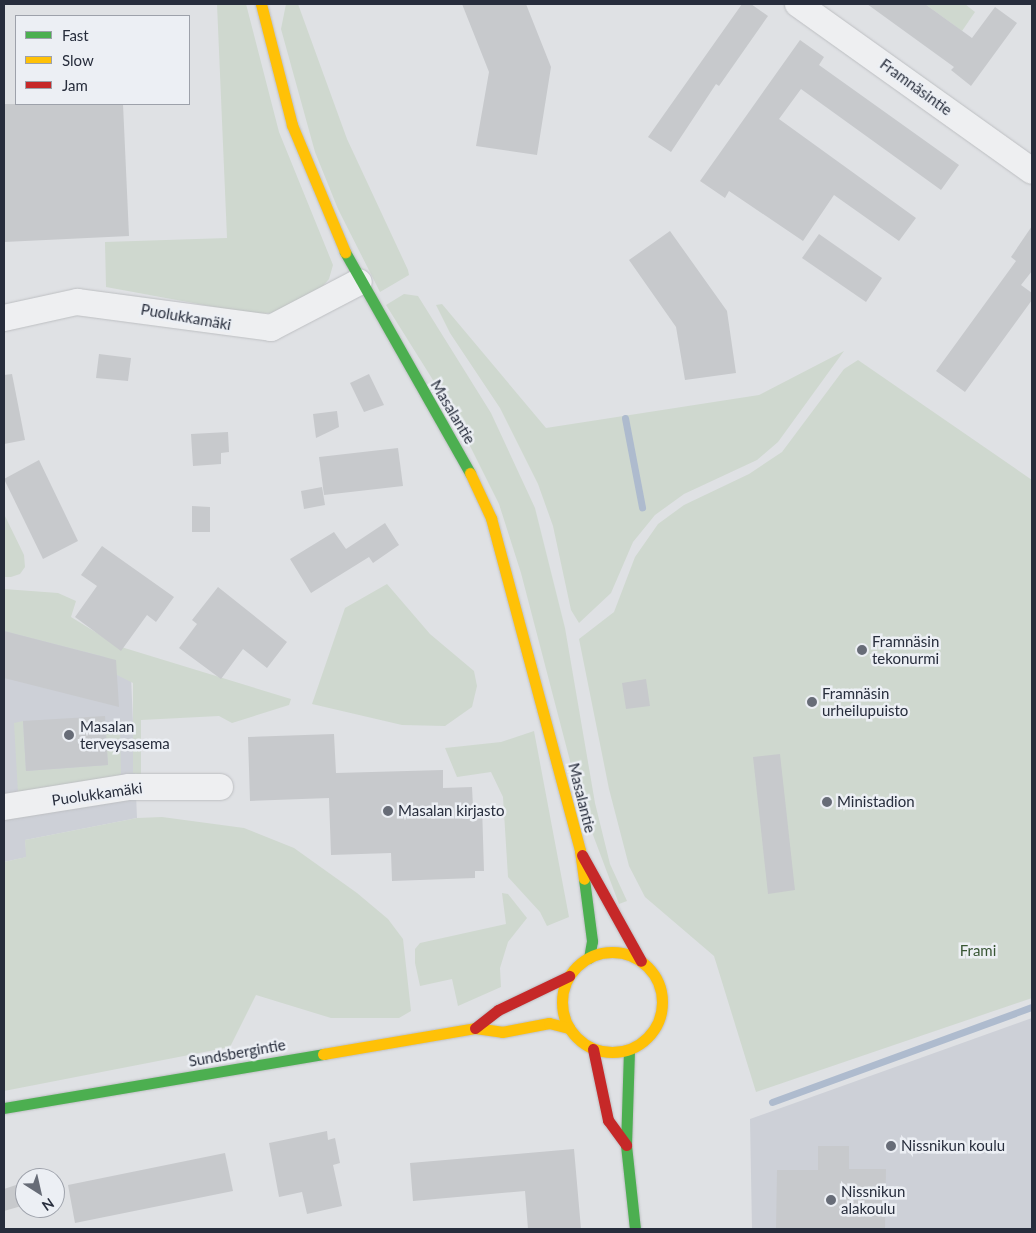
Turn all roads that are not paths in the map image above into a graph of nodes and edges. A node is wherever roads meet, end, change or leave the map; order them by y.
1 (261, 4) edge
2 (798, 4) edge
3 (1032, 171) edge
4 (359, 282) junction
5 (4, 318) edge
6 (220, 787) dead end
7 (4, 807) edge
8 (580, 851) junction
9 (589, 958) junction
10 (640, 961) junction
11 (569, 976) junction
12 (475, 1028) junction
13 (569, 1028) junction
14 (593, 1049) junction
15 (629, 1050) junction
16 (4, 1108) edge
17 (626, 1146) junction
18 (635, 1229) edge

1 - 4 street, Masalantie
2 - 3 street, Framnäsintie
4 - 5 street, Puolukkamäki
4 - 8 street, Masalantie
6 - 7 street, Puolukkamäki
8 - 9 street, Masalantie
8 - 10 street, Masalantie
9 - 10 street
9 - 11 street
10 - 15 street
11 - 12 street, Sundsbergintie
11 - 13 street
12 - 13 street, Sundsbergintie
12 - 16 street, Sundsbergintie
13 - 14 street
14 - 15 street
14 - 17 street
15 - 17 street
17 - 18 street

